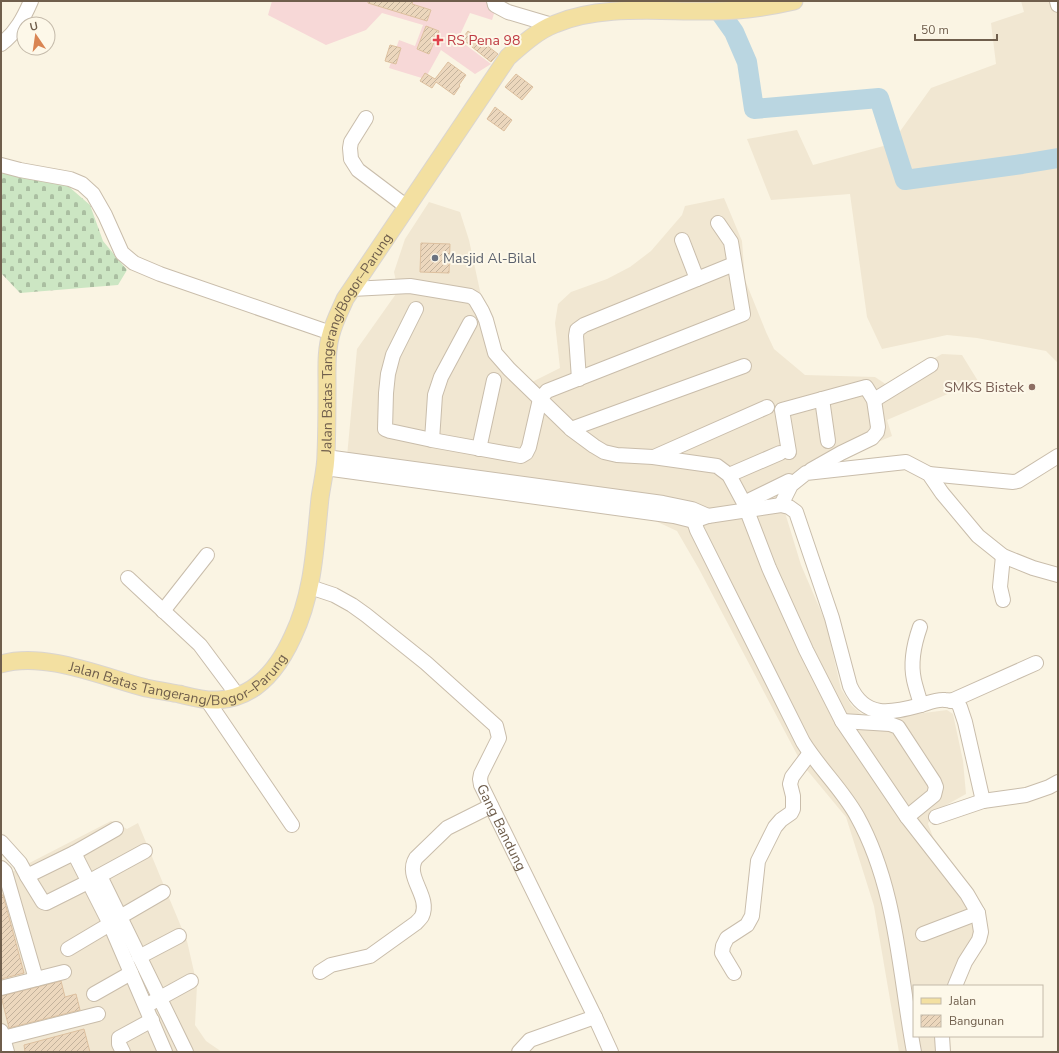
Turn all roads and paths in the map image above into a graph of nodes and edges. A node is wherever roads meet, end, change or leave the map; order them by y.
1 (31, 1) edge
2 (494, 1) edge
3 (1057, 1) edge
4 (784, 2) edge
5 (733, 5) edge
6 (1058, 5) edge
7 (632, 6) edge
8 (552, 25) junction
9 (1, 44) edge
10 (366, 118) dead end
11 (1, 165) edge
12 (408, 207) junction
13 (718, 223) dead end
14 (682, 240) dead end
15 (734, 264) junction
16 (697, 279) junction
17 (352, 289) junction
18 (416, 309) dead end
19 (470, 323) dead end
20 (331, 333) junction
21 (931, 365) dead end
22 (744, 366) dead end
23 (579, 379) junction
24 (494, 380) dead end
25 (540, 399) junction
26 (822, 399) junction
27 (874, 400) junction
28 (767, 408) dead end
29 (572, 429) junction
30 (432, 440) junction
31 (828, 441) dead end
32 (479, 449) junction
33 (1058, 456) edge
34 (653, 457) junction
35 (326, 462) junction
36 (806, 473) junction
37 (929, 474) junction
38 (729, 475) junction
39 (790, 481) dead end
40 (781, 505) junction
41 (745, 507) junction
42 (708, 516) junction
43 (694, 521) junction
44 (207, 554) dead end
45 (1003, 556) junction
46 (1058, 575) edge
47 (128, 578) dead end
48 (310, 586) junction
49 (1003, 600) dead end
50 (163, 611) junction
51 (920, 627) dead end
52 (2, 662) edge
53 (1036, 663) dead end
54 (238, 696) junction
55 (208, 700) junction
56 (951, 701) junction
57 (921, 705) junction
58 (842, 720) junction
59 (810, 753) junction
60 (1058, 782) edge
61 (983, 801) junction
62 (491, 806) junction
63 (907, 817) junction
64 (936, 817) dead end
65 (292, 825) dead end
66 (116, 829) dead end
67 (1, 842) edge
68 (145, 851) dead end
69 (74, 853) junction
70 (1, 868) edge
71 (27, 876) junction
72 (95, 878) junction
73 (163, 892) dead end
74 (978, 913) junction
75 (115, 920) junction
76 (923, 934) dead end
77 (179, 936) dead end
78 (68, 949) dead end
79 (139, 957) junction
80 (64, 972) dead end
81 (320, 972) dead end
82 (131, 973) junction
83 (734, 973) dead end
84 (36, 979) junction
85 (192, 981) dead end
86 (954, 985) edge
87 (1, 988) edge
88 (94, 994) dead end
89 (160, 999) junction
90 (146, 1006) junction
91 (98, 1014) dead end
92 (595, 1017) junction
93 (152, 1020) junction
94 (2, 1035) edge
95 (942, 1037) edge
96 (6, 1052) edge
97 (123, 1052) edge
98 (166, 1052) edge
99 (186, 1052) edge
100 (519, 1052) edge
101 (611, 1052) edge
102 (914, 1052) edge
103 (943, 1052) edge

1 - 9 street
2 - 8 street
3 - 6 street
4 - 5 main road, Jalan Batas Tangerang/Bogor–Parung
5 - 7 main road, Jalan Batas Tangerang/Bogor–Parung
7 - 8 main road, Jalan Batas Tangerang/Bogor–Parung
8 - 12 main road, Jalan Batas Tangerang/Bogor–Parung
10 - 12 street
11 - 20 street
12 - 17 main road, Jalan Batas Tangerang/Bogor–Parung
13 - 15 street
14 - 16 street
15 - 16 street
15 - 23 street
16 - 23 street
17 - 20 main road, Jalan Batas Tangerang/Bogor–Parung
17 - 25 street
18 - 30 street
19 - 30 street
20 - 35 main road, Jalan Batas Tangerang/Bogor–Parung
21 - 27 street
22 - 29 street
23 - 25 street
24 - 32 street
25 - 29 street
25 - 32 street
26 - 27 street
26 - 31 street
26 - 38 street
27 - 36 street
28 - 34 street
29 - 34 street
30 - 32 street
33 - 37 street
34 - 38 street
35 - 42 street
35 - 43 street
35 - 48 main road, Jalan Batas Tangerang/Bogor–Parung
36 - 37 street
36 - 40 street
37 - 45 street
38 - 41 street
39 - 41 street
40 - 41 street
40 - 57 street
41 - 42 street
41 - 58 street
42 - 43 street
43 - 59 street
44 - 50 street
45 - 46 street
45 - 49 street
47 - 50 street
48 - 54 main road, Jalan Batas Tangerang/Bogor–Parung
48 - 62 street, Gang Bandung
50 - 54 street
51 - 57 street
52 - 55 main road, Jalan Batas Tangerang/Bogor–Parung
53 - 56 street
54 - 55 main road, Jalan Batas Tangerang/Bogor–Parung
55 - 65 street
56 - 57 street
56 - 61 street
58 - 63 street
58 - 63 street
59 - 83 street
59 - 102 street
60 - 61 street
61 - 64 street
62 - 81 street
62 - 92 street, Gang Bandung
63 - 74 street
66 - 69 street
67 - 71 street
68 - 72 street
69 - 71 street
69 - 72 street
70 - 84 street
71 - 72 street
72 - 75 street
73 - 75 street
74 - 76 street
74 - 86 street
75 - 78 street
75 - 79 street
75 - 82 street
77 - 79 street
79 - 89 street
80 - 84 street
82 - 88 street
82 - 90 street
84 - 87 street
85 - 89 street
89 - 90 street
89 - 99 street
90 - 93 street
91 - 94 street
92 - 100 street
92 - 101 street, Gang Bandung
93 - 97 street
93 - 98 street
94 - 96 street
95 - 103 street

